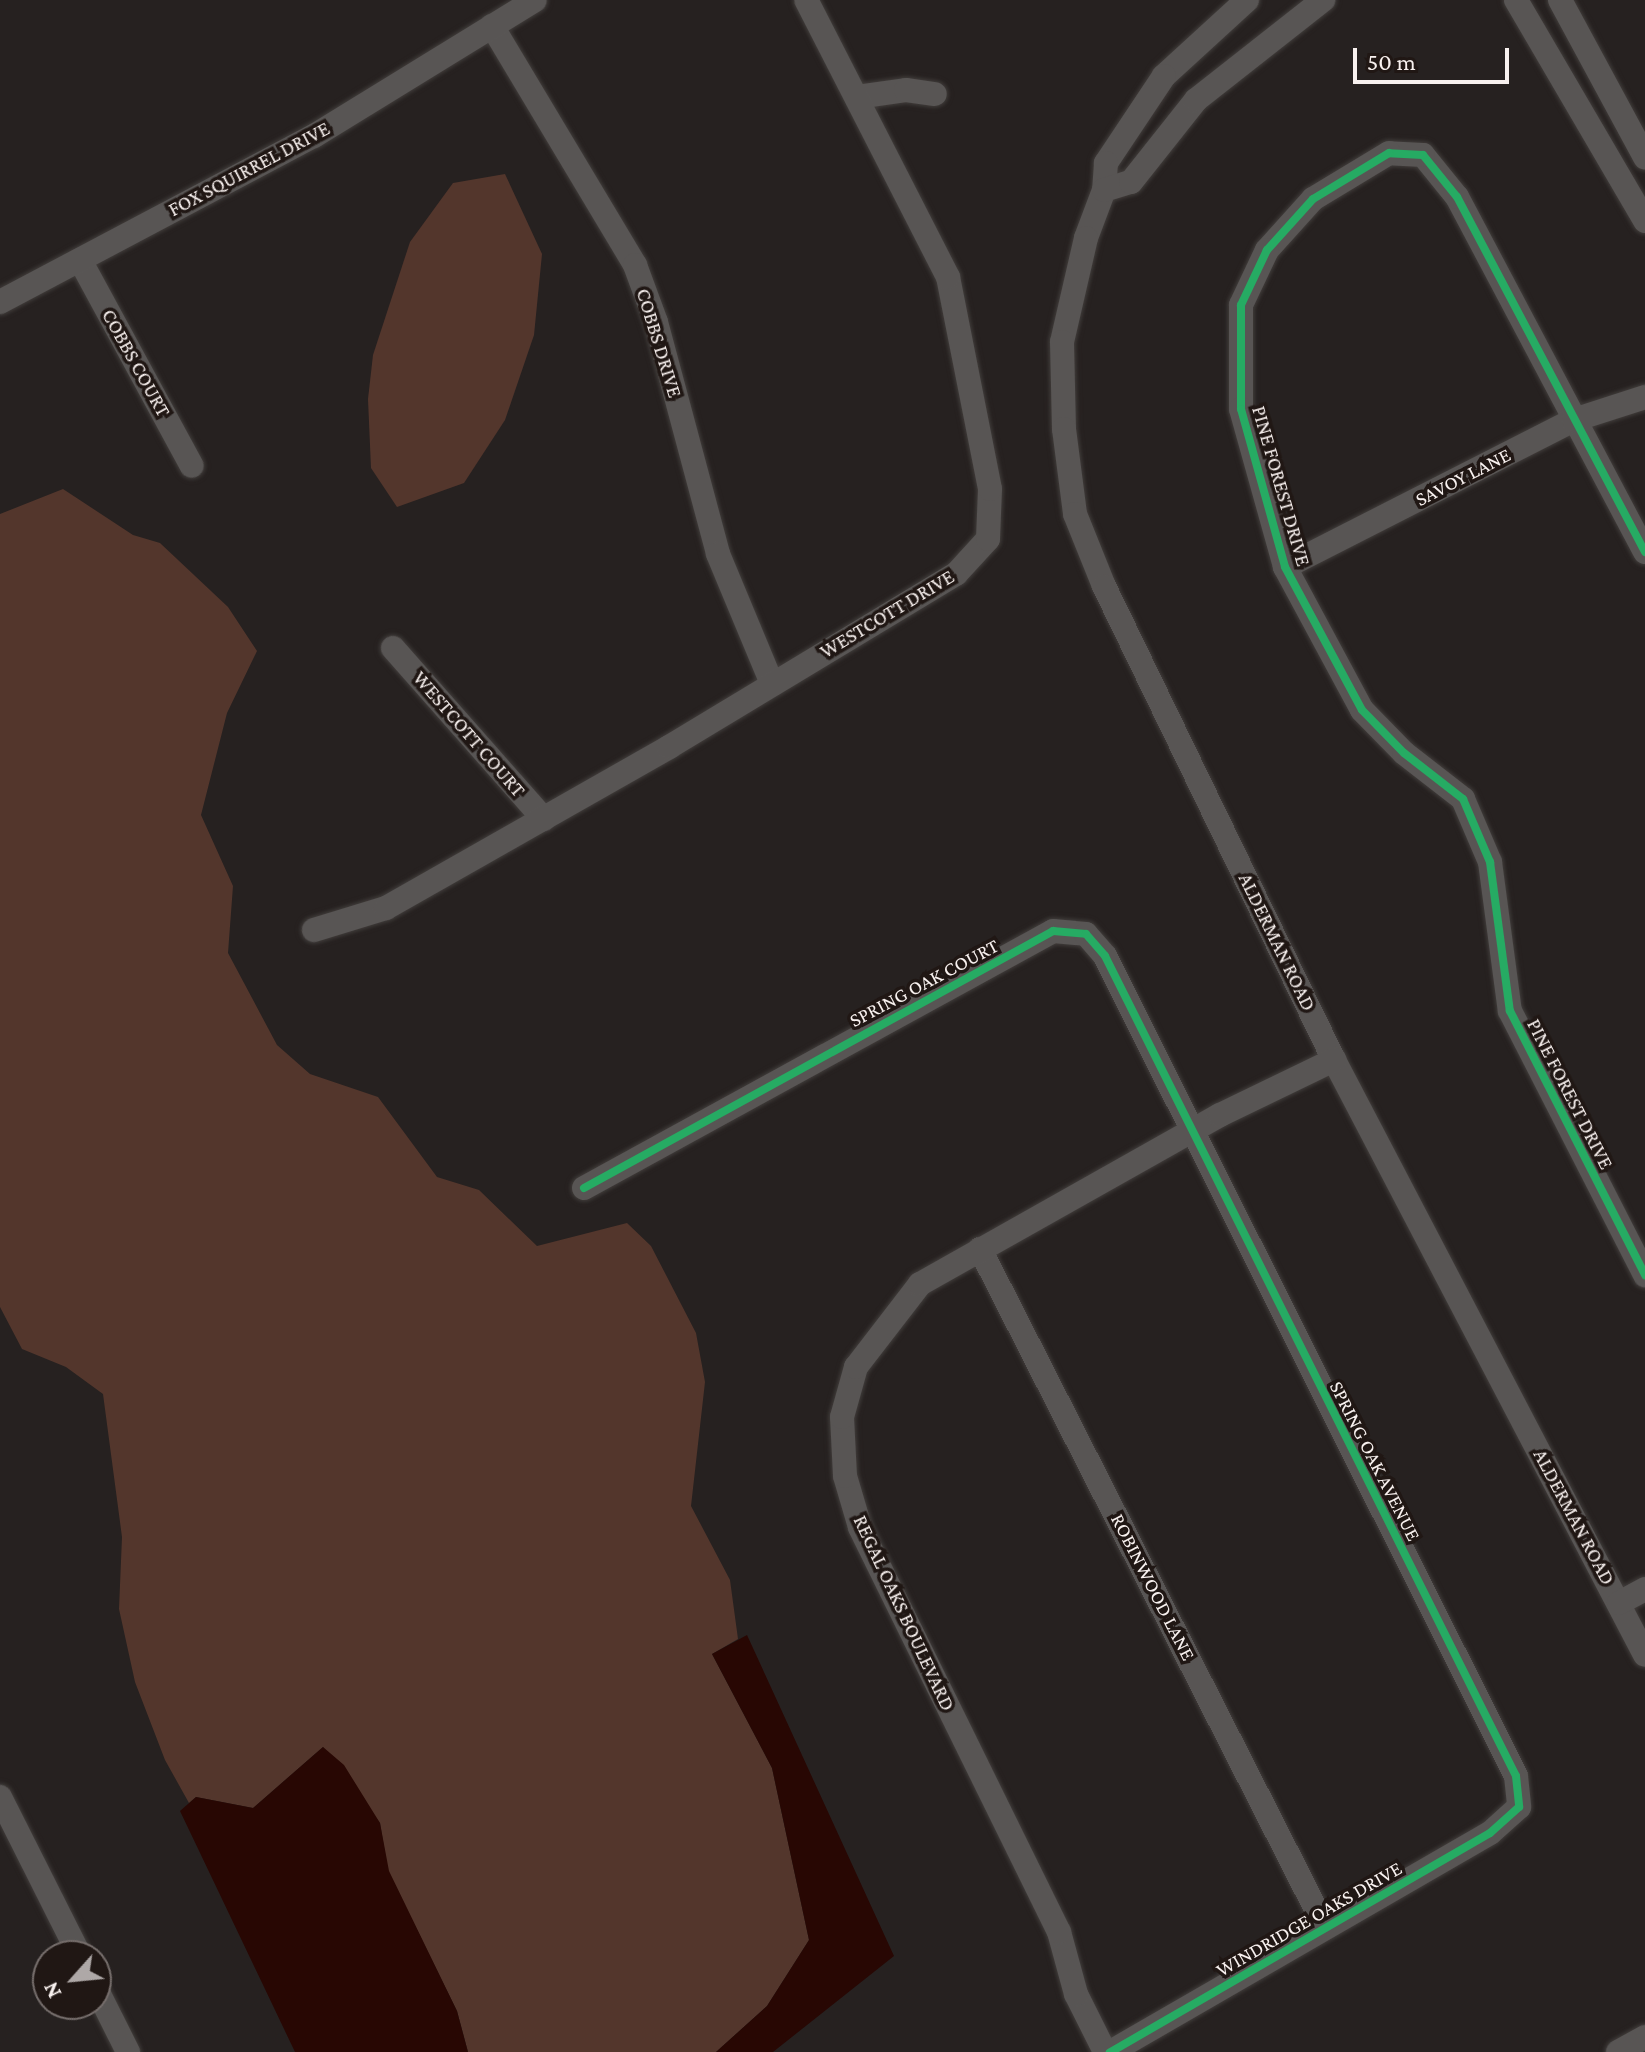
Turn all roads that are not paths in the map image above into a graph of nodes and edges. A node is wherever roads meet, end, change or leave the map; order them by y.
1 (535, 0) edge
2 (806, 0) edge
3 (1247, 0) edge
4 (1323, 0) edge
5 (1516, 0) edge
6 (1560, 0) edge
7 (492, 26) junction
8 (935, 94) dead end
9 (857, 97) junction
10 (1645, 157) edge
11 (1104, 190) junction
12 (1645, 221) edge
13 (80, 260) junction
14 (0, 302) edge
15 (1645, 397) edge
16 (1574, 420) junction
17 (192, 466) dead end
18 (1645, 552) edge
19 (1285, 567) junction
20 (393, 648) dead end
21 (772, 684) junction
22 (544, 819) junction
23 (314, 930) dead end
24 (1334, 1060) junction
25 (1191, 1132) junction
26 (584, 1188) dead end
27 (980, 1249) junction
28 (1645, 1275) edge
29 (1645, 1589) edge
30 (1619, 1603) junction
31 (1645, 1655) edge
32 (0, 1797) edge
33 (1519, 1807) joint
34 (1324, 1925) junction
35 (72, 1940) edge
36 (112, 2020) edge
37 (1645, 2037) edge
38 (128, 2052) edge
39 (1108, 2052) edge
40 (1618, 2052) edge

1 - 7 street, FOX SQUIRREL DRIVE
2 - 9 street, WESTCOTT DRIVE
3 - 11 street, ALDERMAN ROAD
4 - 11 street
5 - 12 street
6 - 10 street
7 - 13 street, FOX SQUIRREL DRIVE
7 - 21 street, COBBS DRIVE
8 - 9 street
9 - 21 street, WESTCOTT DRIVE
11 - 24 street, ALDERMAN ROAD
13 - 14 street, FOX SQUIRREL DRIVE
13 - 17 street, COBBS COURT
15 - 16 street, SAVOY LANE
16 - 18 street, PINE FOREST DRIVE
16 - 19 street, SAVOY LANE
16 - 19 street, PINE FOREST DRIVE
19 - 28 street, PINE FOREST DRIVE
20 - 22 street, WESTCOTT COURT
21 - 22 street, WESTCOTT DRIVE
22 - 23 street, WESTCOTT DRIVE
24 - 25 street, REGAL OAKS BOULEVARD
24 - 30 street, ALDERMAN ROAD
25 - 26 street, SPRING OAK COURT
25 - 27 street, REGAL OAKS BOULEVARD
25 - 33 street, SPRING OAK AVENUE
27 - 34 street, ROBINWOOD LANE
27 - 39 street, REGAL OAKS BOULEVARD
29 - 30 street
30 - 31 street, ALDERMAN ROAD
32 - 35 street
33 - 34 street, WINDRIDGE OAKS DRIVE
34 - 39 street, WINDRIDGE OAKS DRIVE
36 - 38 street
37 - 40 street

